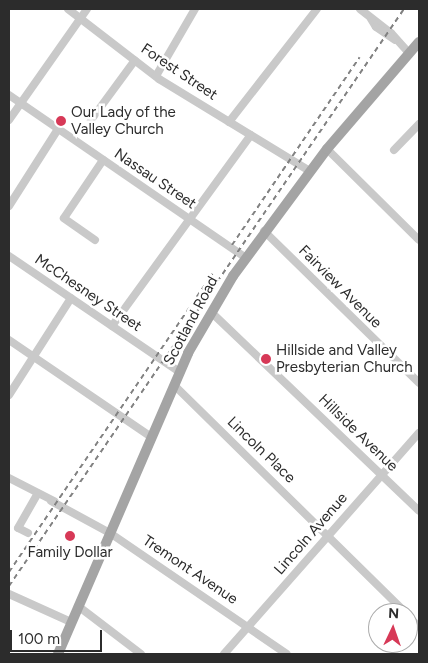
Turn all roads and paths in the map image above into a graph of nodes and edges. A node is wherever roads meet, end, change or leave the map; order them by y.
1 (68, 9) edge
2 (86, 9) edge
3 (195, 9) edge
4 (317, 9) edge
5 (360, 9) edge
6 (81, 19) junction
7 (419, 42) edge
8 (409, 53) junction
9 (135, 60) junction
10 (156, 76) junction
11 (9, 95) edge
12 (20, 103) junction
13 (9, 120) edge
14 (91, 120) dead end
15 (229, 122) junction
16 (419, 124) edge
17 (58, 128) junction
18 (251, 135) junction
19 (327, 150) junction
20 (394, 150) dead end
21 (103, 160) junction
22 (310, 171) junction
23 (9, 206) edge
24 (190, 219) junction
25 (264, 231) junction
26 (95, 240) dead end
27 (419, 240) edge
28 (9, 256) edge
29 (245, 257) junction
30 (71, 298) junction
31 (212, 313) junction
32 (112, 326) junction
33 (9, 340) edge
34 (33, 357) junction
35 (180, 372) junction
36 (419, 382) edge
37 (174, 385) junction
38 (9, 395) edge
39 (419, 433) edge
40 (151, 437) junction
41 (382, 475) junction
42 (9, 478) edge
43 (38, 493) junction
44 (419, 511) edge
45 (28, 533) dead end
46 (110, 533) junction
47 (329, 535) junction
48 (9, 590) edge
49 (9, 594) edge
50 (27, 601) junction
51 (396, 603) edge
52 (78, 606) junction
53 (71, 622) junction
54 (248, 626) junction
55 (58, 654) edge
56 (141, 654) edge
57 (224, 654) edge
58 (287, 654) edge

1 - 6 street, Forest Street
2 - 6 street
3 - 10 street
4 - 15 street
5 - 8 street
6 - 9 street, Forest Street
6 - 12 street
7 - 8 main road, Scotland Road
8 - 19 main road, Scotland Road
9 - 10 street, Forest Street
9 - 14 street
10 - 15 street, Forest Street
11 - 12 street, Nassau Street
12 - 13 street
12 - 17 street, Nassau Street
15 - 18 street, Forest Street
16 - 20 street
17 - 21 street, Nassau Street
17 - 23 street
18 - 22 street, Forest Street
18 - 24 street
19 - 22 main road, Scotland Road
19 - 27 street
21 - 24 street, Nassau Street
21 - 26 street
22 - 25 main road, Scotland Road
24 - 29 street, Nassau Street
24 - 32 street
25 - 29 main road, Scotland Road
25 - 36 street, Fairview Avenue
28 - 30 street, McChesney Street
29 - 31 main road, Scotland Road
30 - 32 street, McChesney Street
30 - 34 street
31 - 35 main road, Scotland Road
31 - 41 street, Hillside Avenue
32 - 35 street, McChesney Street
33 - 34 street
34 - 38 street
34 - 40 street
35 - 37 main road, Scotland Road
37 - 40 main road, Scotland Road
37 - 47 street, Lincoln Place
39 - 41 street, Lincoln Avenue
40 - 46 main road, Scotland Road
41 - 44 street, Hillside Avenue
41 - 47 street, Lincoln Avenue
42 - 43 street, Tremont Avenue
43 - 45 street
43 - 46 street, Tremont Avenue
46 - 52 main road, Scotland Road
46 - 54 street, Tremont Avenue
47 - 51 street, Lincoln Place
47 - 54 street, Lincoln Avenue
48 - 50 street
49 - 50 street
50 - 53 street
52 - 53 main road, Scotland Road
52 - 56 street
53 - 55 main road, Scotland Road
54 - 57 street, Lincoln Avenue
54 - 58 street, Tremont Avenue

